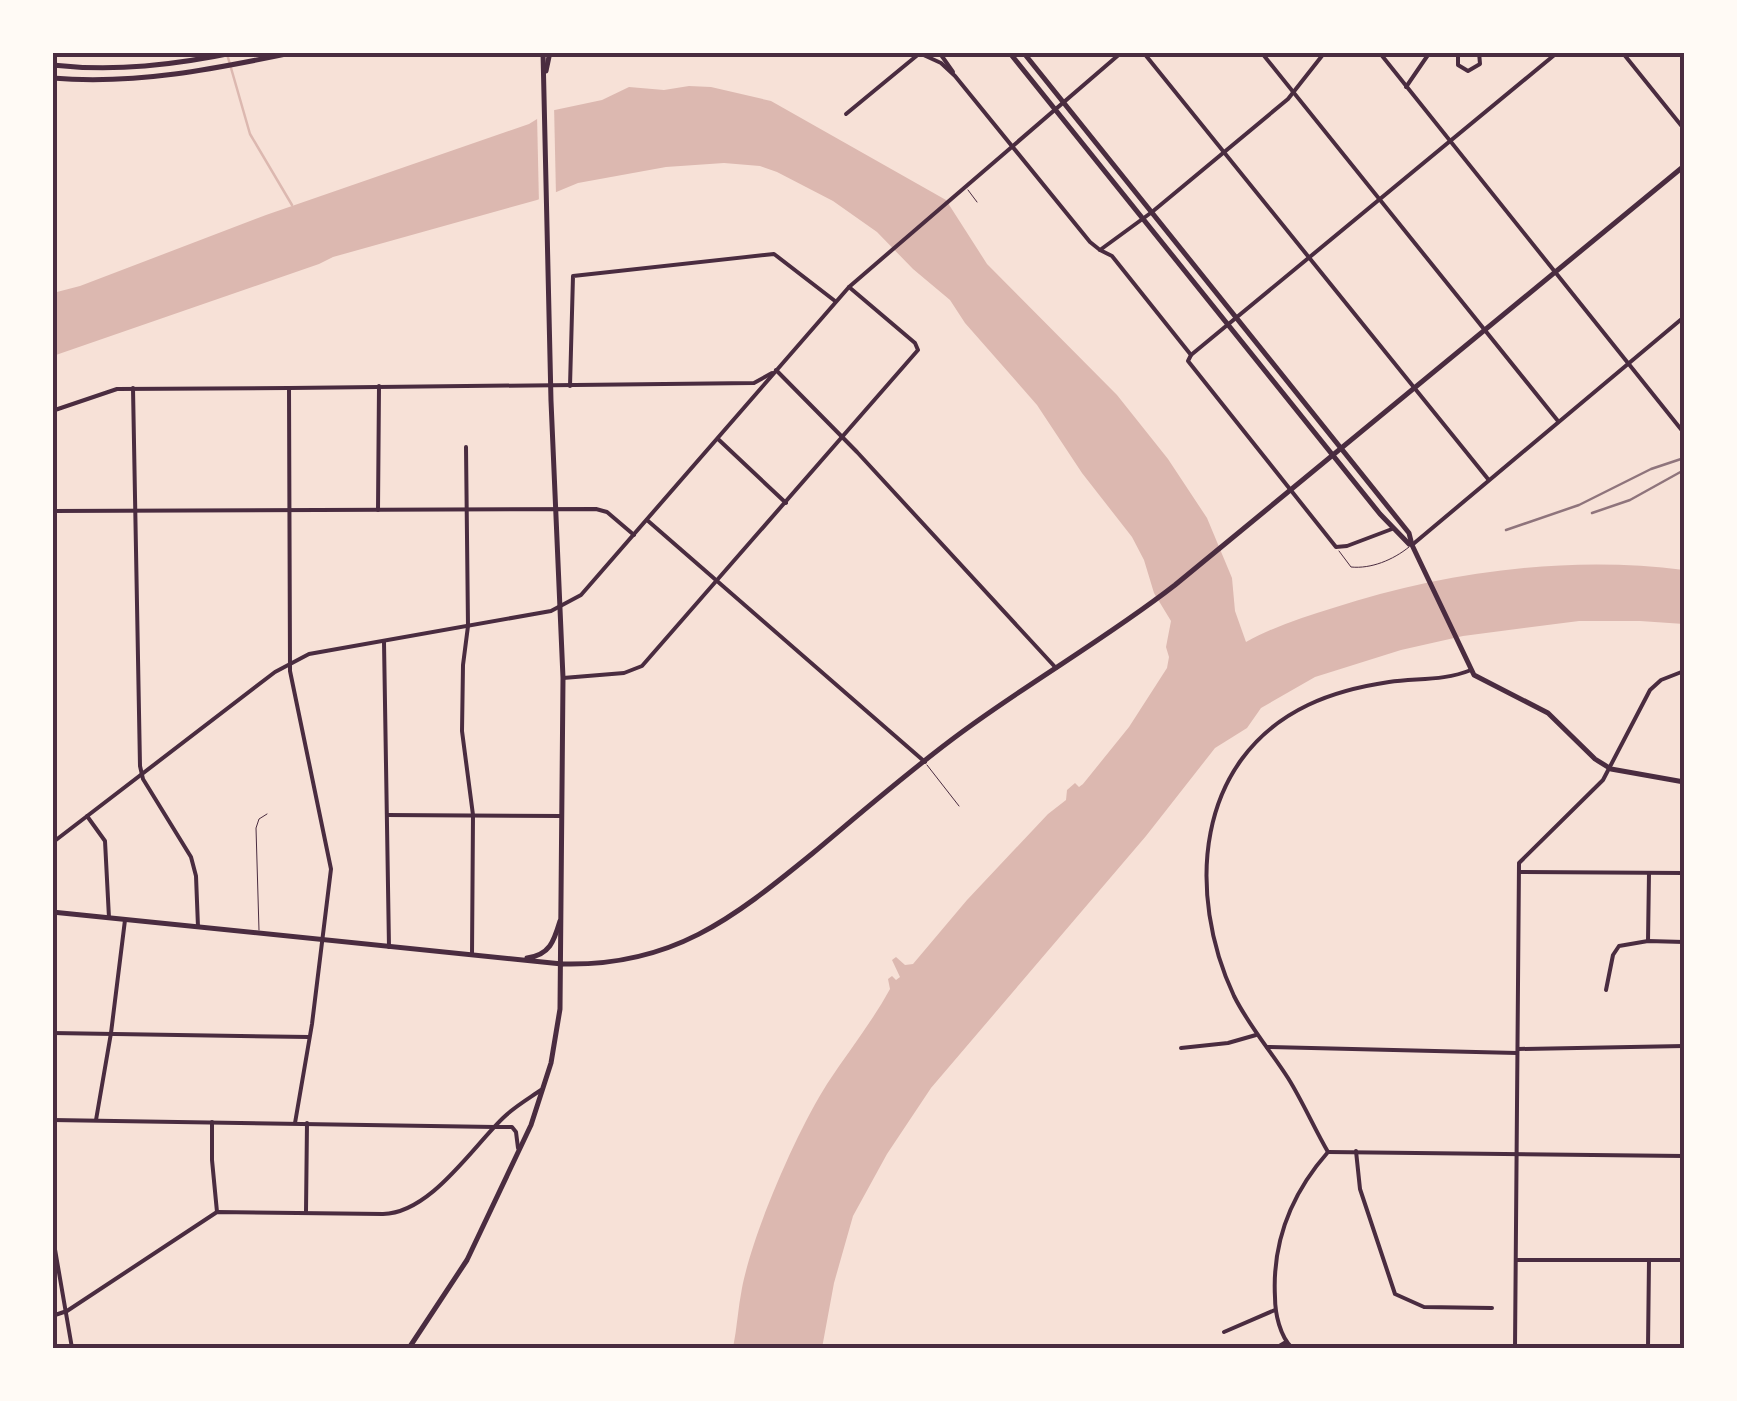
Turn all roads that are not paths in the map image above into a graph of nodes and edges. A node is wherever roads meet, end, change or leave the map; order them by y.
1 (237, 52) edge
2 (296, 52) edge
3 (546, 52) edge
4 (939, 52) edge
5 (1009, 52) edge
6 (1023, 52) edge
7 (1122, 52) edge
8 (1143, 52) edge
9 (1260, 52) edge
10 (1325, 52) edge
11 (1379, 52) edge
12 (1430, 52) edge
13 (1458, 52) edge
14 (1480, 52) edge
15 (1558, 52) edge
16 (1622, 52) edge
17 (919, 53) edge
18 (52, 66) edge
19 (956, 76) junction
20 (52, 78) edge
21 (1406, 88) junction
22 (1294, 93) junction
23 (1063, 103) junction
24 (1055, 110) junction
25 (846, 114) dead end
26 (1684, 129) edge
27 (1449, 142) junction
28 (1013, 146) junction
29 (1226, 152) junction
30 (1684, 166) edge
31 (966, 187) junction
32 (1380, 200) junction
33 (977, 202) dead end
34 (1152, 212) junction
35 (1142, 219) junction
36 (1100, 250) junction
37 (1309, 258) junction
38 (1554, 273) junction
39 (849, 287) junction
40 (836, 301) junction
41 (1684, 317) edge
42 (1237, 318) junction
43 (1228, 325) junction
44 (1484, 330) junction
45 (1190, 358) junction
46 (1628, 363) junction
47 (776, 370) junction
48 (379, 386) junction
49 (551, 386) junction
50 (570, 386) junction
51 (134, 388) junction
52 (290, 388) junction
53 (1414, 388) junction
54 (52, 412) edge
55 (1558, 421) junction
56 (1684, 433) edge
57 (842, 437) junction
58 (718, 439) junction
59 (466, 447) dead end
60 (1341, 448) junction
61 (1332, 455) junction
62 (1488, 479) junction
63 (1290, 490) junction
64 (786, 503) junction
65 (466, 508) junction
66 (557, 508) junction
67 (136, 510) junction
68 (378, 510) junction
69 (52, 511) edge
70 (291, 511) junction
71 (647, 520) junction
72 (1392, 529) junction
73 (634, 534) junction
74 (1412, 545) junction
75 (1338, 548) junction
76 (718, 581) junction
77 (562, 606) junction
78 (468, 626) junction
79 (384, 640) junction
80 (290, 663) junction
81 (1056, 668) junction
82 (1471, 670) junction
83 (1684, 672) edge
84 (563, 678) junction
85 (925, 762) junction
86 (1611, 769) junction
87 (142, 774) junction
88 (1684, 782) edge
89 (959, 806) dead end
90 (267, 814) dead end
91 (387, 815) junction
92 (87, 816) junction
93 (473, 816) junction
94 (562, 816) junction
95 (52, 843) edge
96 (1518, 872) junction
97 (1649, 872) junction
98 (1684, 873) edge
99 (52, 912) edge
100 (562, 913) junction
101 (110, 918) junction
102 (126, 920) junction
103 (198, 927) junction
104 (258, 933) junction
105 (322, 940) junction
106 (1648, 940) junction
107 (1684, 942) edge
108 (389, 947) junction
109 (472, 955) junction
110 (516, 959) junction
111 (562, 964) junction
112 (1606, 990) dead end
113 (52, 1033) edge
114 (111, 1033) junction
115 (1256, 1035) junction
116 (310, 1037) junction
117 (1684, 1046) edge
118 (1267, 1047) junction
119 (1181, 1048) dead end
120 (1518, 1051) junction
121 (545, 1087) junction
122 (52, 1120) edge
123 (96, 1120) junction
124 (212, 1122) junction
125 (295, 1123) junction
126 (307, 1124) junction
127 (495, 1127) junction
128 (518, 1152) junction
129 (1328, 1152) junction
130 (1356, 1152) junction
131 (1516, 1154) junction
132 (1684, 1156) edge
133 (306, 1211) junction
134 (217, 1212) junction
135 (52, 1232) edge
136 (1516, 1260) junction
137 (1649, 1260) junction
138 (1684, 1260) edge
139 (1492, 1308) dead end
140 (1275, 1310) junction
141 (67, 1311) junction
142 (52, 1316) edge
143 (1224, 1332) dead end
144 (1286, 1342) junction
145 (72, 1348) edge
146 (409, 1348) edge
147 (1276, 1348) edge
148 (1292, 1348) edge
149 (1515, 1348) edge
150 (1648, 1348) edge

1 - 18 main road
2 - 20 main road
3 - 49 main road
4 - 19 street
5 - 24 main road
6 - 23 main road
7 - 23 street
8 - 29 street
9 - 22 street
10 - 22 street
11 - 21 street
12 - 21 street
13 - 14 street
15 - 27 street
16 - 26 street
17 - 19 street
17 - 25 street
19 - 28 street
21 - 27 street
22 - 29 street
22 - 32 street
23 - 24 street
23 - 34 main road
24 - 28 street
24 - 35 main road
27 - 32 street
27 - 38 street
28 - 31 street
28 - 36 street
29 - 34 street
29 - 37 street
30 - 38 main road
31 - 33 lane
31 - 39 street
32 - 37 street
32 - 44 street
34 - 35 street
34 - 42 main road
35 - 36 street
35 - 43 main road
36 - 45 street
37 - 42 street
37 - 53 street
38 - 44 main road
38 - 46 street
39 - 40 street
39 - 57 street
40 - 47 street
40 - 50 street
41 - 46 street
42 - 43 street
42 - 60 main road
43 - 45 street
43 - 61 main road
44 - 53 main road
44 - 55 street
45 - 63 street
46 - 55 street
46 - 56 street
47 - 50 street
47 - 57 street
47 - 58 street
48 - 49 street
48 - 52 street
48 - 68 street
49 - 50 street
49 - 66 main road
51 - 52 street
51 - 54 street
51 - 67 street
52 - 70 street
53 - 60 main road
53 - 62 street
55 - 62 street
57 - 64 street
57 - 81 street
58 - 64 street
58 - 71 street
59 - 65 street
60 - 61 main road
60 - 74 main road
61 - 63 main road
61 - 72 main road
62 - 74 street
63 - 75 street
63 - 81 main road
64 - 76 street
65 - 66 street
65 - 68 street
65 - 78 street
66 - 73 street
66 - 77 main road
67 - 69 street
67 - 70 street
67 - 87 street
68 - 70 street
70 - 80 street
71 - 73 street
71 - 76 street
72 - 74 main road
72 - 75 street
73 - 77 street
74 - 75 lane
74 - 82 main road
76 - 84 street
76 - 85 street
77 - 78 street
77 - 84 main road
78 - 79 street
78 - 93 street
79 - 80 street
79 - 91 street
80 - 87 street
80 - 105 street
81 - 85 main road
82 - 86 main road
82 - 115 street
83 - 86 street
84 - 94 main road
85 - 89 lane
85 - 111 main road
86 - 88 main road
86 - 96 street
87 - 92 street
87 - 103 street
90 - 104 lane
91 - 93 street
91 - 108 street
92 - 95 street
92 - 101 street
93 - 94 street
93 - 109 street
94 - 100 main road
96 - 97 street
96 - 120 street
97 - 98 street
97 - 106 street
99 - 101 main road
100 - 110 main road
100 - 111 main road
101 - 102 main road
102 - 103 main road
102 - 114 street
103 - 104 main road
104 - 105 main road
105 - 108 main road
105 - 116 street
106 - 107 street
106 - 112 street
108 - 109 main road
109 - 110 main road
110 - 111 main road
111 - 121 main road
113 - 114 street
114 - 116 street
114 - 123 street
115 - 118 street
115 - 119 street
116 - 125 street
117 - 120 street
118 - 120 street
118 - 129 street
120 - 131 street
121 - 127 street
121 - 128 main road
122 - 123 street
123 - 124 street
124 - 125 street
124 - 134 street
125 - 126 street
126 - 127 street
126 - 133 street
127 - 128 street
127 - 133 street
128 - 146 main road
129 - 130 street
129 - 140 street
130 - 131 street
130 - 139 street
131 - 132 street
131 - 136 street
133 - 134 street
134 - 141 street
135 - 141 street
136 - 137 street
136 - 149 street
137 - 138 street
137 - 150 street
140 - 143 street
140 - 144 street
141 - 142 street
141 - 145 street
144 - 147 street
144 - 148 street

